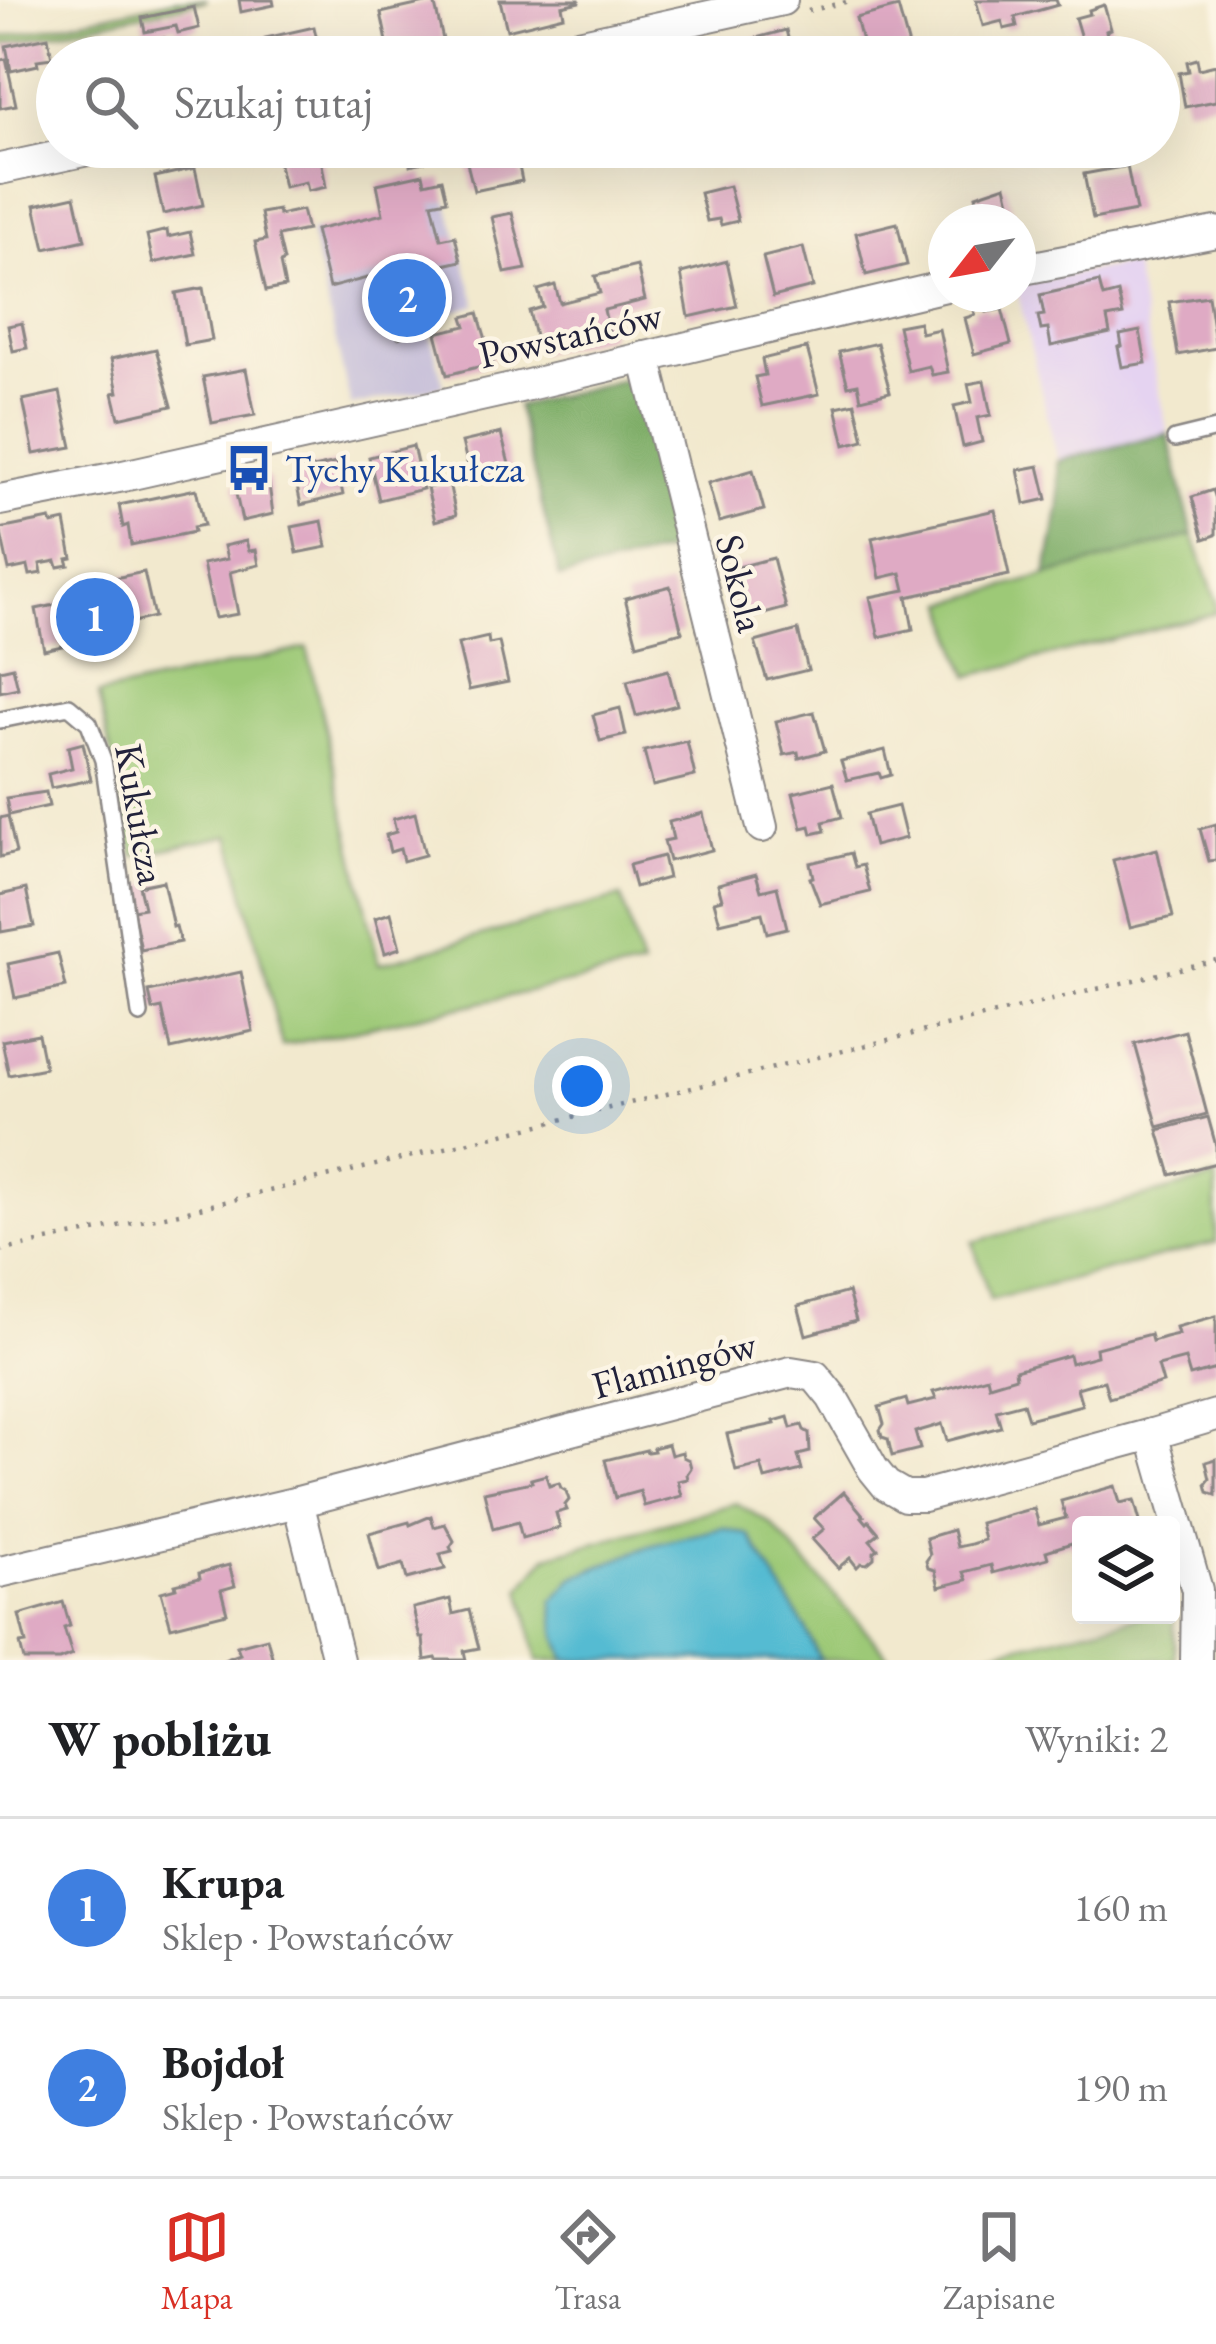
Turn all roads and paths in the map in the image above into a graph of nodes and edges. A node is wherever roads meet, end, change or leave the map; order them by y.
1 (782, 0) edge
2 (619, 36) edge
3 (36, 161) edge
4 (0, 169) edge
5 (1216, 232) edge
6 (1036, 267) edge
7 (928, 290) edge
8 (645, 357) junction
9 (1216, 429) edge
10 (1175, 440) dead end
11 (0, 500) edge
12 (0, 720) edge
13 (762, 827) dead end
14 (1216, 960) edge
15 (140, 1014) dead end
16 (0, 1251) edge
17 (1216, 1415) edge
18 (1152, 1434) junction
19 (298, 1502) junction
20 (0, 1573) edge
21 (338, 1660) edge
22 (1196, 1660) edge

1 - 2 street
3 - 4 street
5 - 6 street
7 - 8 street, Powstańców
8 - 11 street, Powstańców
8 - 13 street, Sokola
9 - 10 lane
12 - 15 lane, Kukułcza
14 - 16 path
17 - 18 street, Flamingów
18 - 19 street, Flamingów
18 - 22 street
19 - 20 street, Flamingów
19 - 21 street

